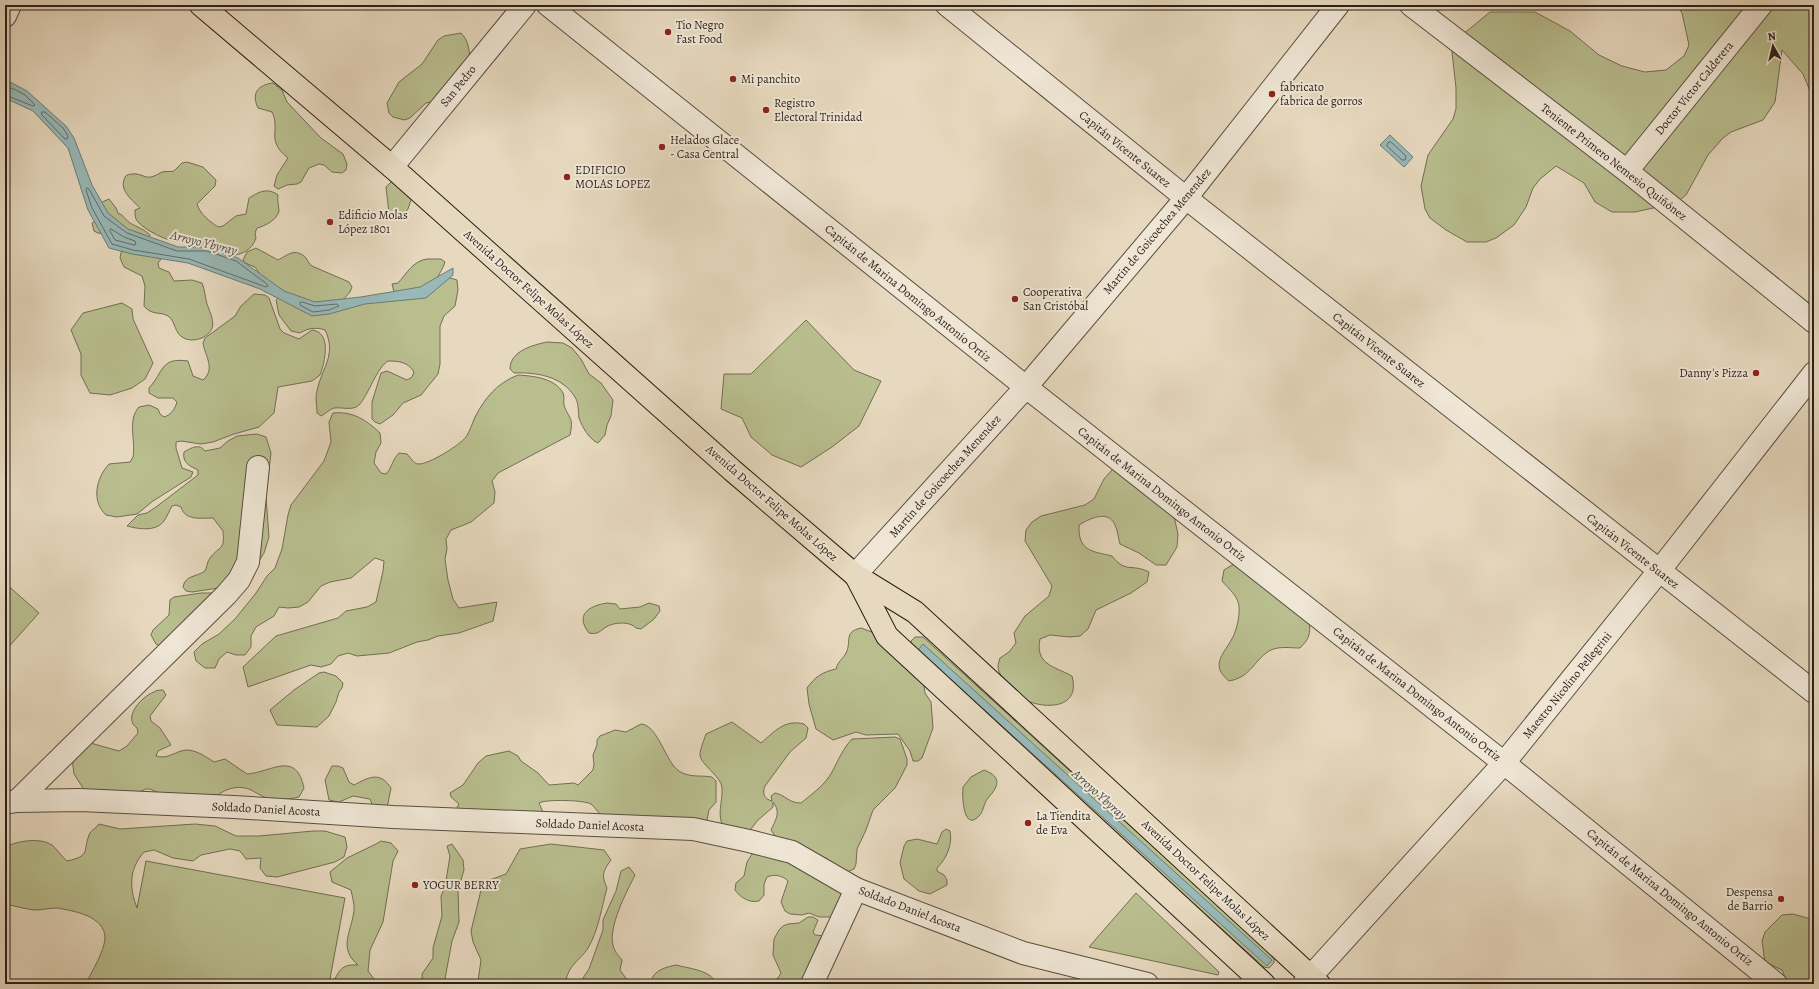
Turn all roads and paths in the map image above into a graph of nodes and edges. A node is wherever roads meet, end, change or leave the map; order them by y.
1 (10, 5) edge
2 (201, 5) edge
3 (525, 5) edge
4 (548, 5) edge
5 (947, 5) edge
6 (1338, 5) edge
7 (1411, 5) edge
8 (1761, 5) edge
9 (5, 16) edge
10 (392, 167) junction
11 (1627, 171) junction
12 (1186, 198) junction
13 (1814, 322) edge
14 (1814, 373) edge
15 (1026, 387) junction
16 (258, 467) dead end
17 (1659, 572) junction
18 (855, 575) junction
19 (1814, 692) edge
20 (1504, 763) junction
21 (11, 802) edge
22 (856, 888) junction
23 (1311, 981) edge
24 (812, 984) edge
25 (1147, 984) edge
26 (1264, 984) edge
27 (1776, 984) edge

1 - 9 street
2 - 10 main road, Avenida Doctor Felipe Molas López
3 - 10 street, San Pedro
4 - 15 street, Capitán de Marina Domingo Antonio Ortiz
5 - 12 street, Capitán Vicente Suarez
6 - 12 street, Martin de Goicoechea Menendez
7 - 11 street, Teniente Primero Nemesio Quiñónez
8 - 11 street, Doctor Victor Calderera
10 - 18 main road, Avenida Doctor Felipe Molas López
11 - 13 street, Teniente Primero Nemesio Quiñónez
12 - 15 street, Martin de Goicoechea Menendez
12 - 17 street, Capitán Vicente Suarez
14 - 17 street, Maestro Nicolino Pellegrini
15 - 18 street, Martin de Goicoechea Menendez
15 - 20 street, Capitán de Marina Domingo Antonio Ortiz
16 - 21 street
17 - 19 street, Capitán Vicente Suarez
17 - 20 street, Maestro Nicolino Pellegrini
18 - 23 main road, Avenida Doctor Felipe Molas López
18 - 26 main road, Avenida Doctor Felipe Molas López
20 - 23 street, Maestro Nicolino Pellegrini
20 - 27 street, Capitán de Marina Domingo Antonio Ortiz
21 - 22 street, Soldado Daniel Acosta
22 - 24 street
22 - 25 street, Soldado Daniel Acosta

